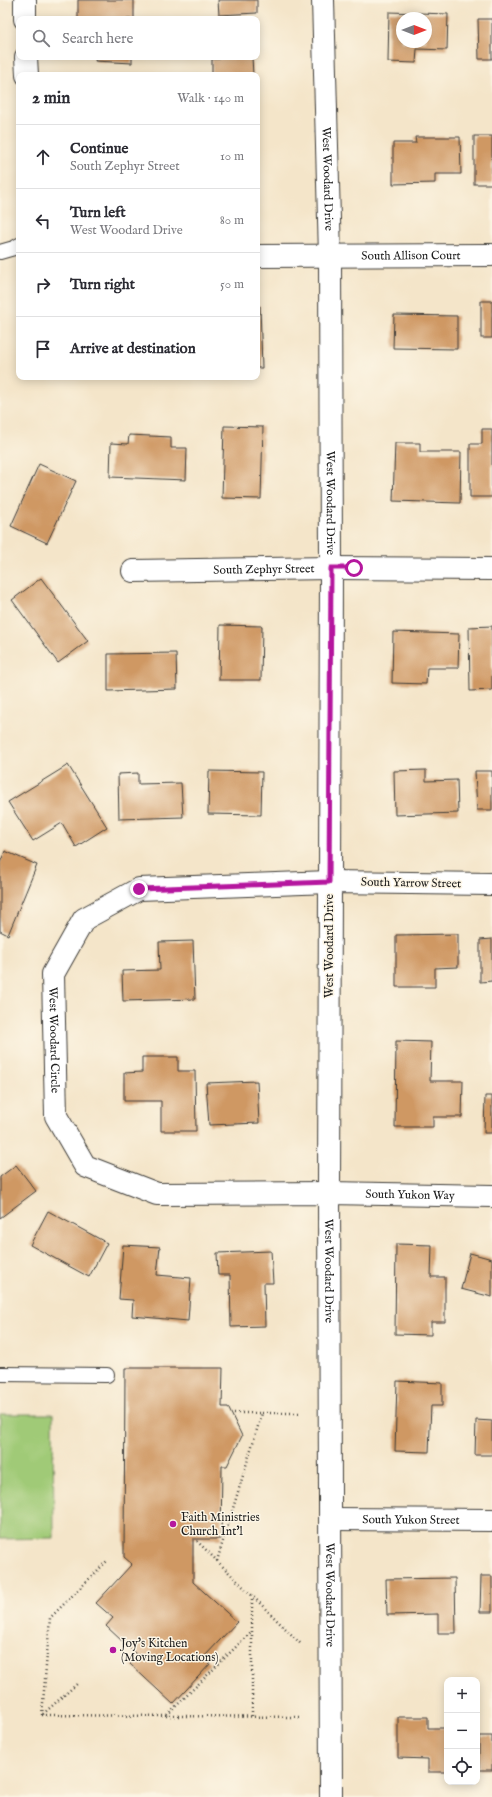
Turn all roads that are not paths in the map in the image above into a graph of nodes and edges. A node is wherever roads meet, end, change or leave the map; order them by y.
1 (25, 0) edge
2 (323, 0) edge
3 (25, 16) edge
4 (26, 60) edge
5 (27, 72) edge
6 (16, 247) edge
7 (0, 252) edge
8 (492, 255) edge
9 (260, 256) edge
10 (330, 256) junction
11 (331, 568) junction
12 (492, 569) edge
13 (132, 571) dead end
14 (329, 882) junction
15 (492, 884) edge
16 (329, 1193) junction
17 (492, 1196) edge
18 (0, 1374) edge
19 (107, 1375) dead end
20 (330, 1519) junction
21 (492, 1520) edge
22 (330, 1797) edge

1 - 3 street
2 - 10 street, West Woodard Drive
4 - 5 street
6 - 7 lane
8 - 10 street, South Allison Court
9 - 10 street, South Allison Court
10 - 11 street, West Woodard Drive
11 - 12 street, South Zephyr Street
11 - 13 street, South Zephyr Street
11 - 14 street, West Woodard Drive
14 - 15 street, South Yarrow Street
14 - 16 street, West Woodard Drive
14 - 16 street, West Woodard Circle
16 - 17 street, South Yukon Way
16 - 20 street, West Woodard Drive
18 - 19 lane
20 - 21 street, South Yukon Street
20 - 22 street, West Woodard Drive

